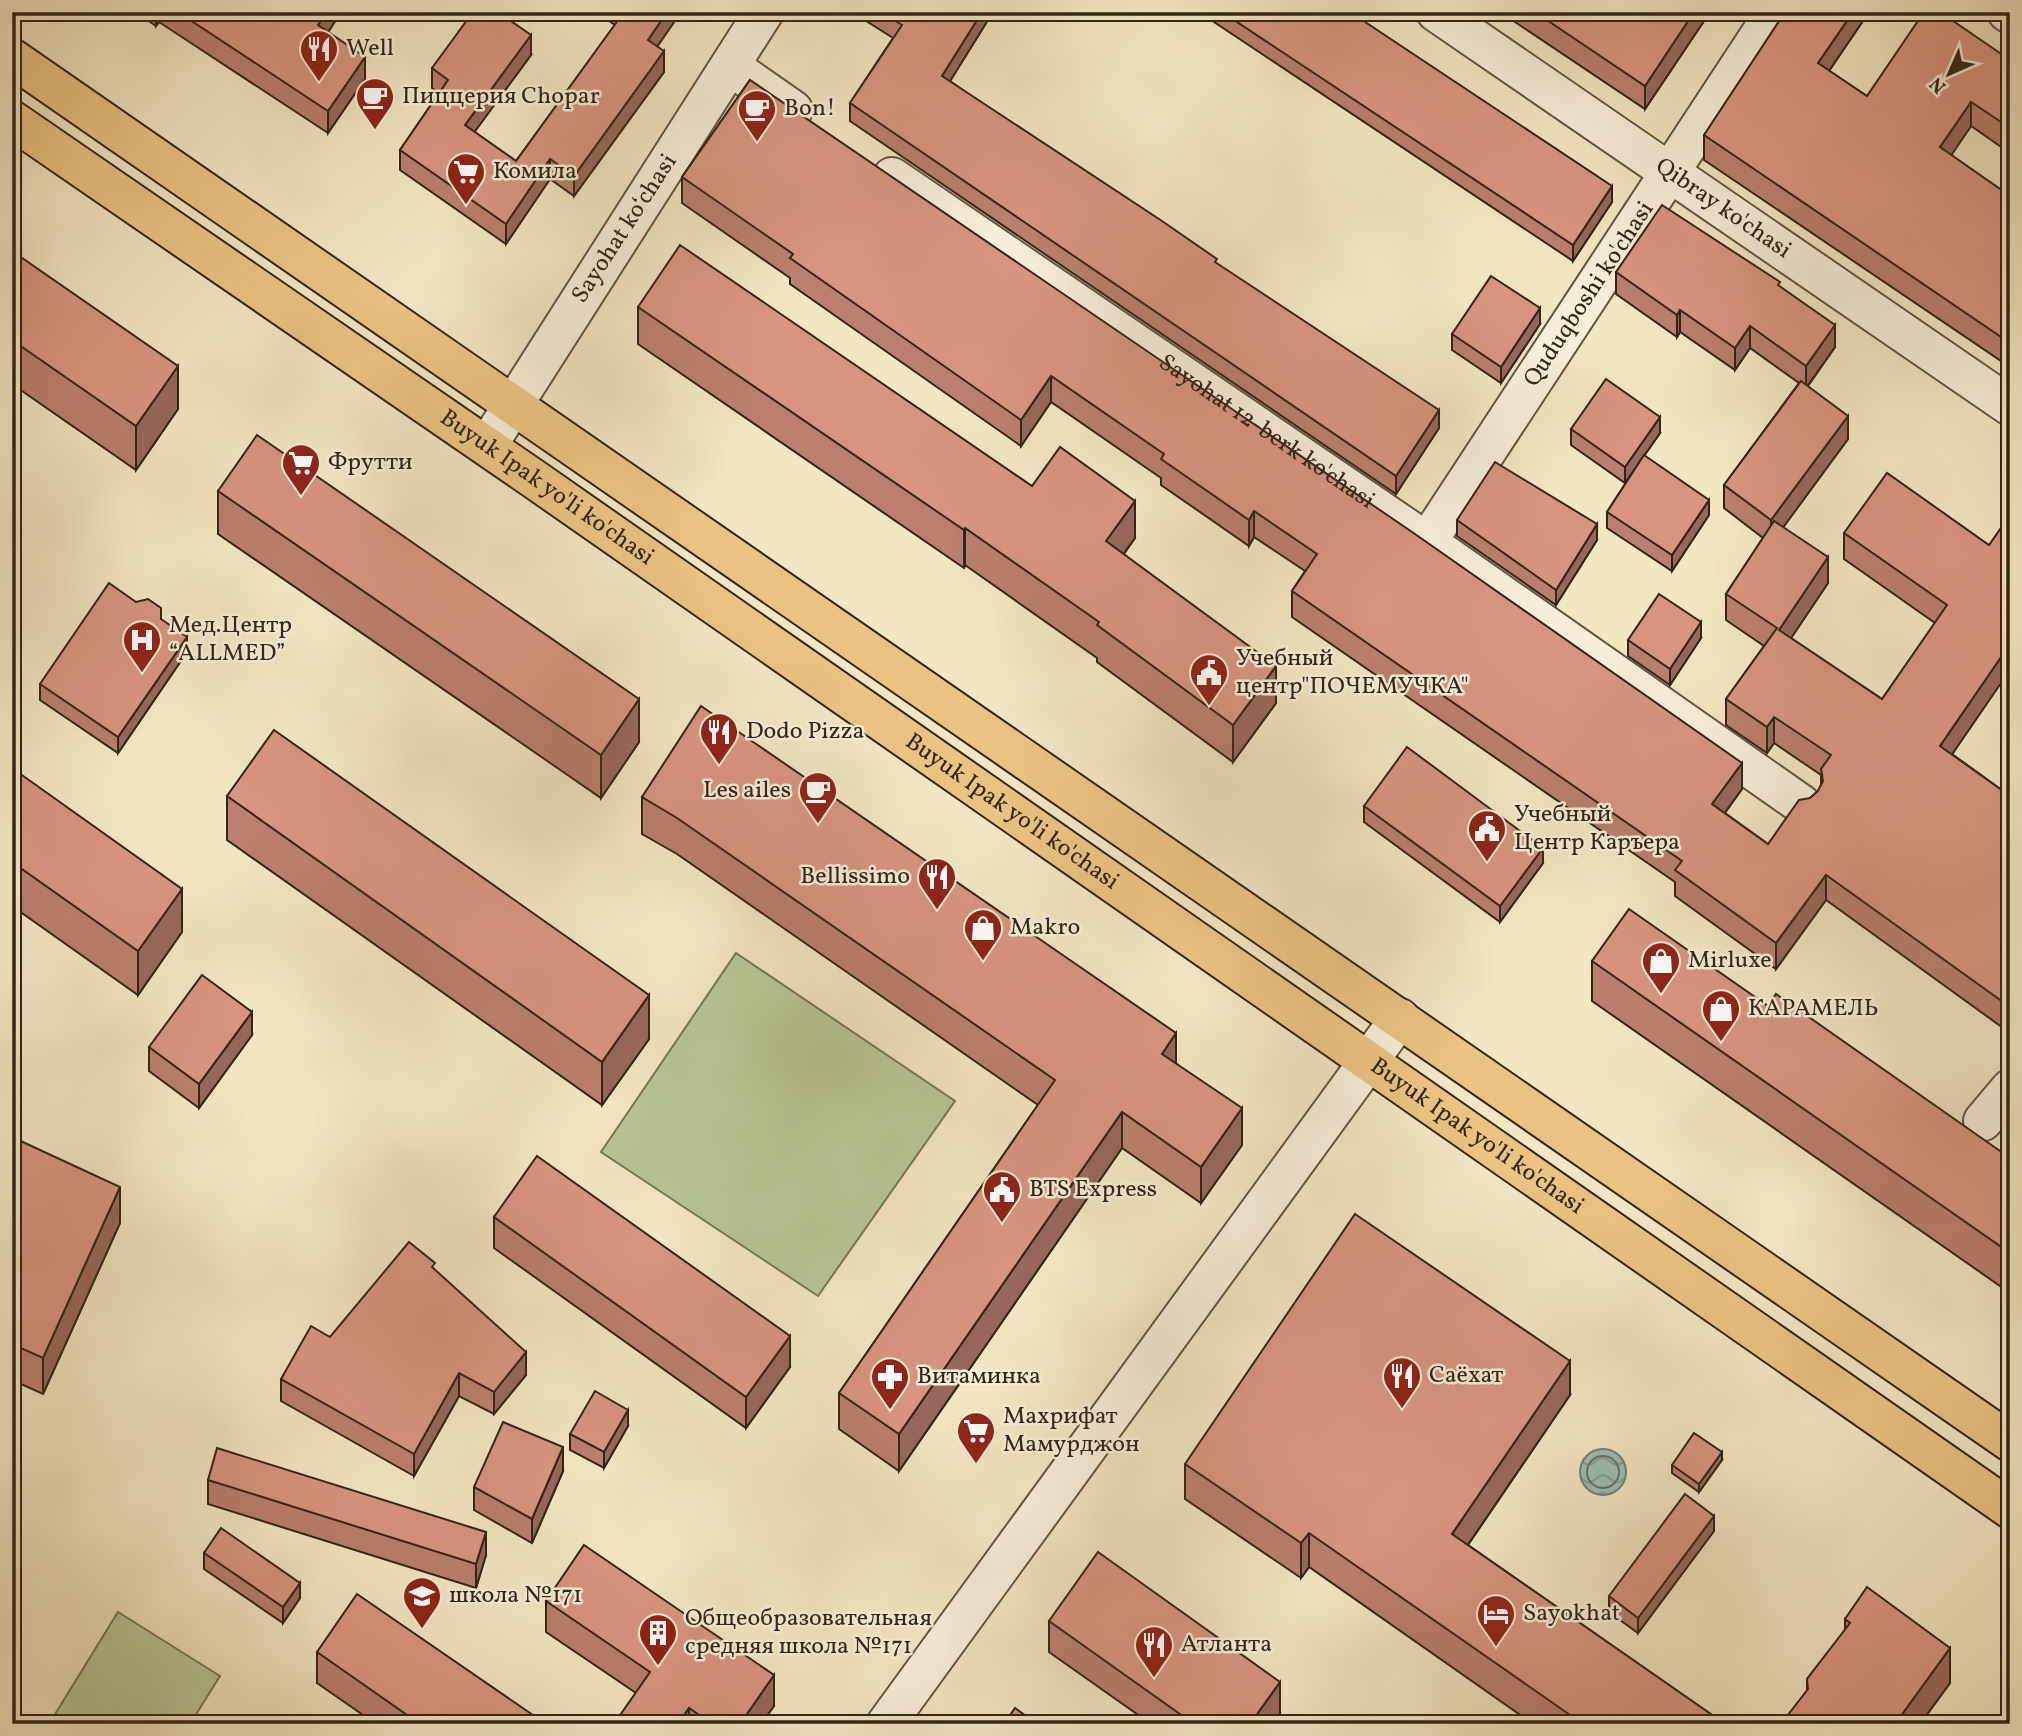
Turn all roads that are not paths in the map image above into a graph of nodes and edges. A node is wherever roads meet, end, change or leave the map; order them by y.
1 (764, 12) edge
2 (1436, 12) edge
3 (1775, 12) edge
4 (12, 58) edge
5 (730, 66) junction
6 (12, 120) edge
7 (821, 129) edge
8 (867, 160) edge
9 (1669, 172) junction
10 (514, 403) junction
11 (2010, 406) edge
12 (487, 446) junction
13 (1427, 542) junction
14 (1801, 804) edge
15 (1400, 1018) junction
16 (1368, 1061) junction
17 (2010, 1089) edge
18 (1983, 1121) dead end
19 (2010, 1442) edge
20 (2010, 1509) edge
21 (886, 1724) edge

1 - 5 street, Sayohat koʻchasi
2 - 9 street, Qibray ko'chasi
3 - 9 street, Quduqboshi ko'chasi
4 - 10 main road, Buyuk Ipak yo'li ko'chasi
5 - 7 street
5 - 10 street, Sayohat koʻchasi
6 - 12 main road, Buyuk Ipak yo'li ko'chasi
8 - 13 street, Sayohat 12-berk ko'chasi
9 - 11 street, Qibray ko'chasi
9 - 13 street, Quduqboshi ko'chasi
10 - 12 street, Sayohat koʻchasi
10 - 15 main road, Buyuk Ipak yo'li ko'chasi
12 - 16 main road, Buyuk Ipak yo'li ko'chasi
13 - 14 street, Sayohat 12-berk ko'chasi
15 - 16 street
15 - 19 main road, Buyuk Ipak yo'li ko'chasi
16 - 20 main road, Buyuk Ipak yo'li ko'chasi
16 - 21 street
17 - 18 street

